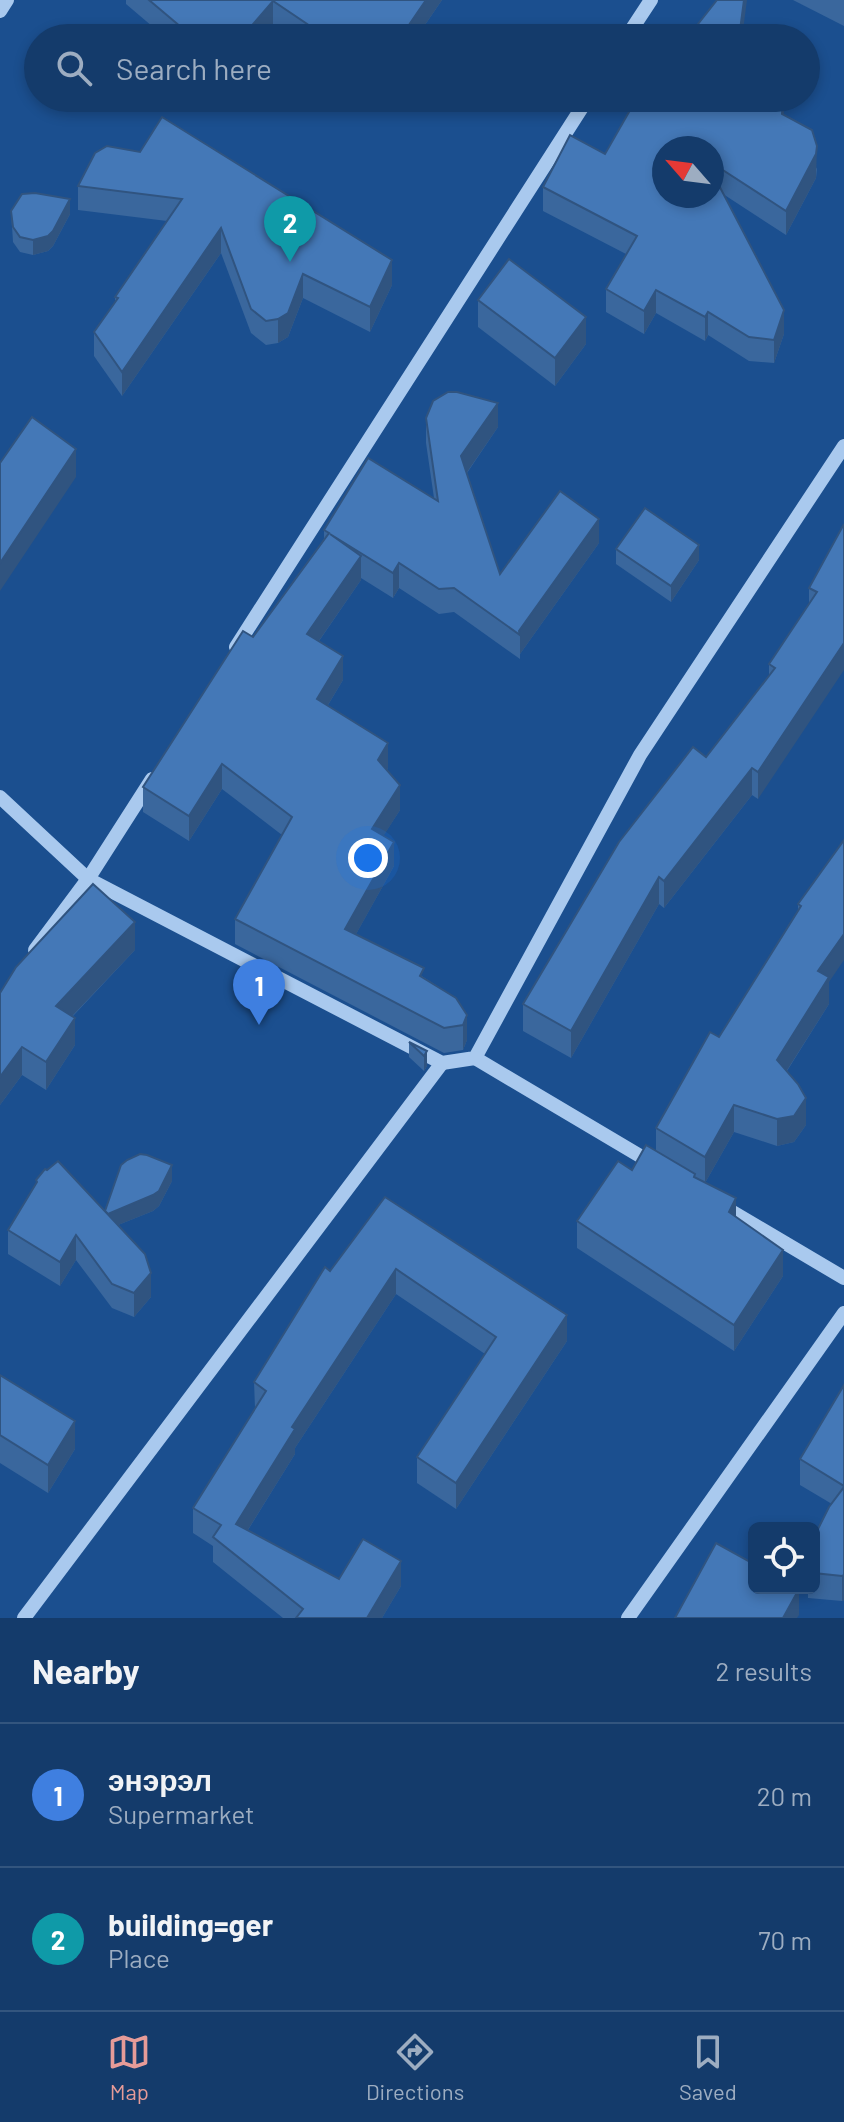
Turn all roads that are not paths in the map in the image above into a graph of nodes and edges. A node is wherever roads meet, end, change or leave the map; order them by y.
1 (7, 0) edge
2 (651, 0) edge
3 (0, 11) edge
4 (635, 24) edge
5 (579, 112) edge
6 (844, 446) edge
7 (226, 663) edge
8 (157, 771) edge
9 (0, 797) edge
10 (88, 879) junction
11 (26, 961) edge
12 (475, 1058) junction
13 (442, 1063) junction
14 (666, 1172) edge
15 (707, 1197) edge
16 (844, 1278) edge
17 (844, 1313) edge
18 (24, 1618) edge
19 (628, 1618) edge

1 - 3 street
2 - 4 street
5 - 7 street
6 - 12 street
8 - 10 street
9 - 10 street
10 - 11 street
10 - 13 street
12 - 13 street
12 - 14 street
13 - 18 street
15 - 16 street
17 - 19 street

